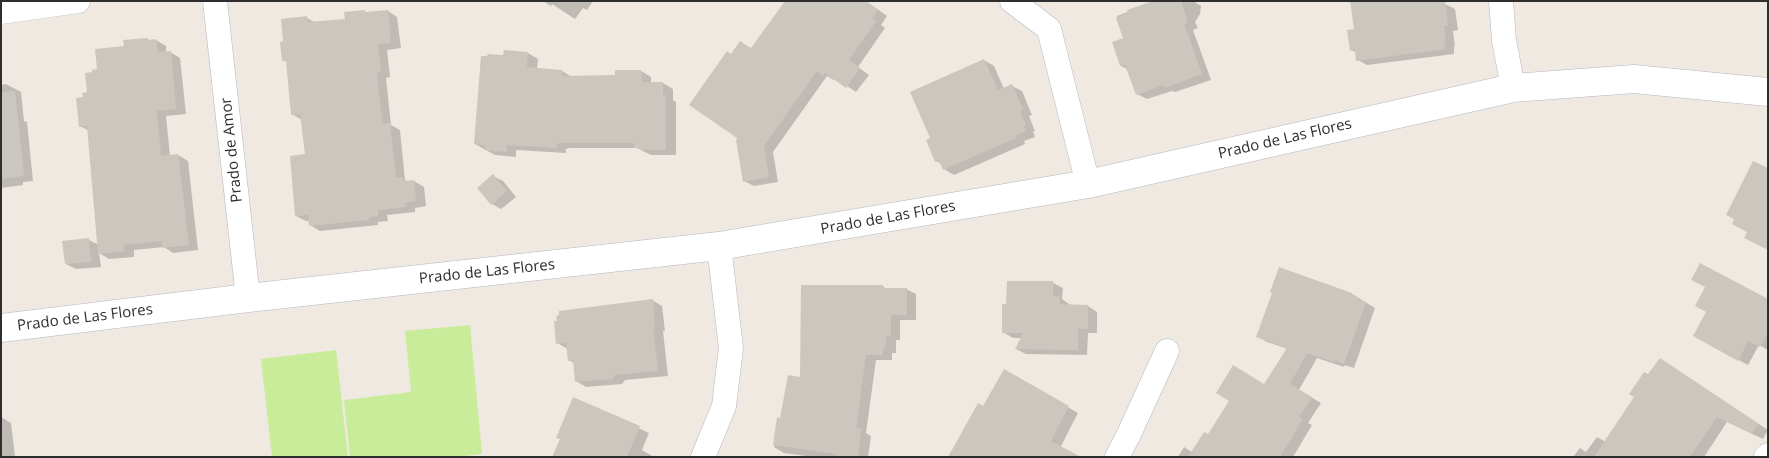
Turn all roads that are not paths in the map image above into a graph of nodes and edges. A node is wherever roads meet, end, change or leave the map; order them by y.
1 (78, 1) edge
2 (215, 1) edge
3 (1012, 1) edge
4 (1500, 1) edge
5 (1, 12) edge
6 (1513, 88) junction
7 (1768, 92) edge
8 (1088, 184) junction
9 (720, 246) junction
10 (248, 298) junction
11 (1, 328) edge
12 (1167, 351) dead end
13 (703, 457) edge
14 (1117, 457) edge

1 - 5 street
2 - 10 street, Prado de Amor
3 - 8 street
4 - 6 street
6 - 7 street, Prado de Las Flores
6 - 8 street, Prado de Las Flores
8 - 9 street, Prado de Las Flores
9 - 10 street, Prado de Las Flores
9 - 13 street
10 - 11 street, Prado de Las Flores
12 - 14 street

